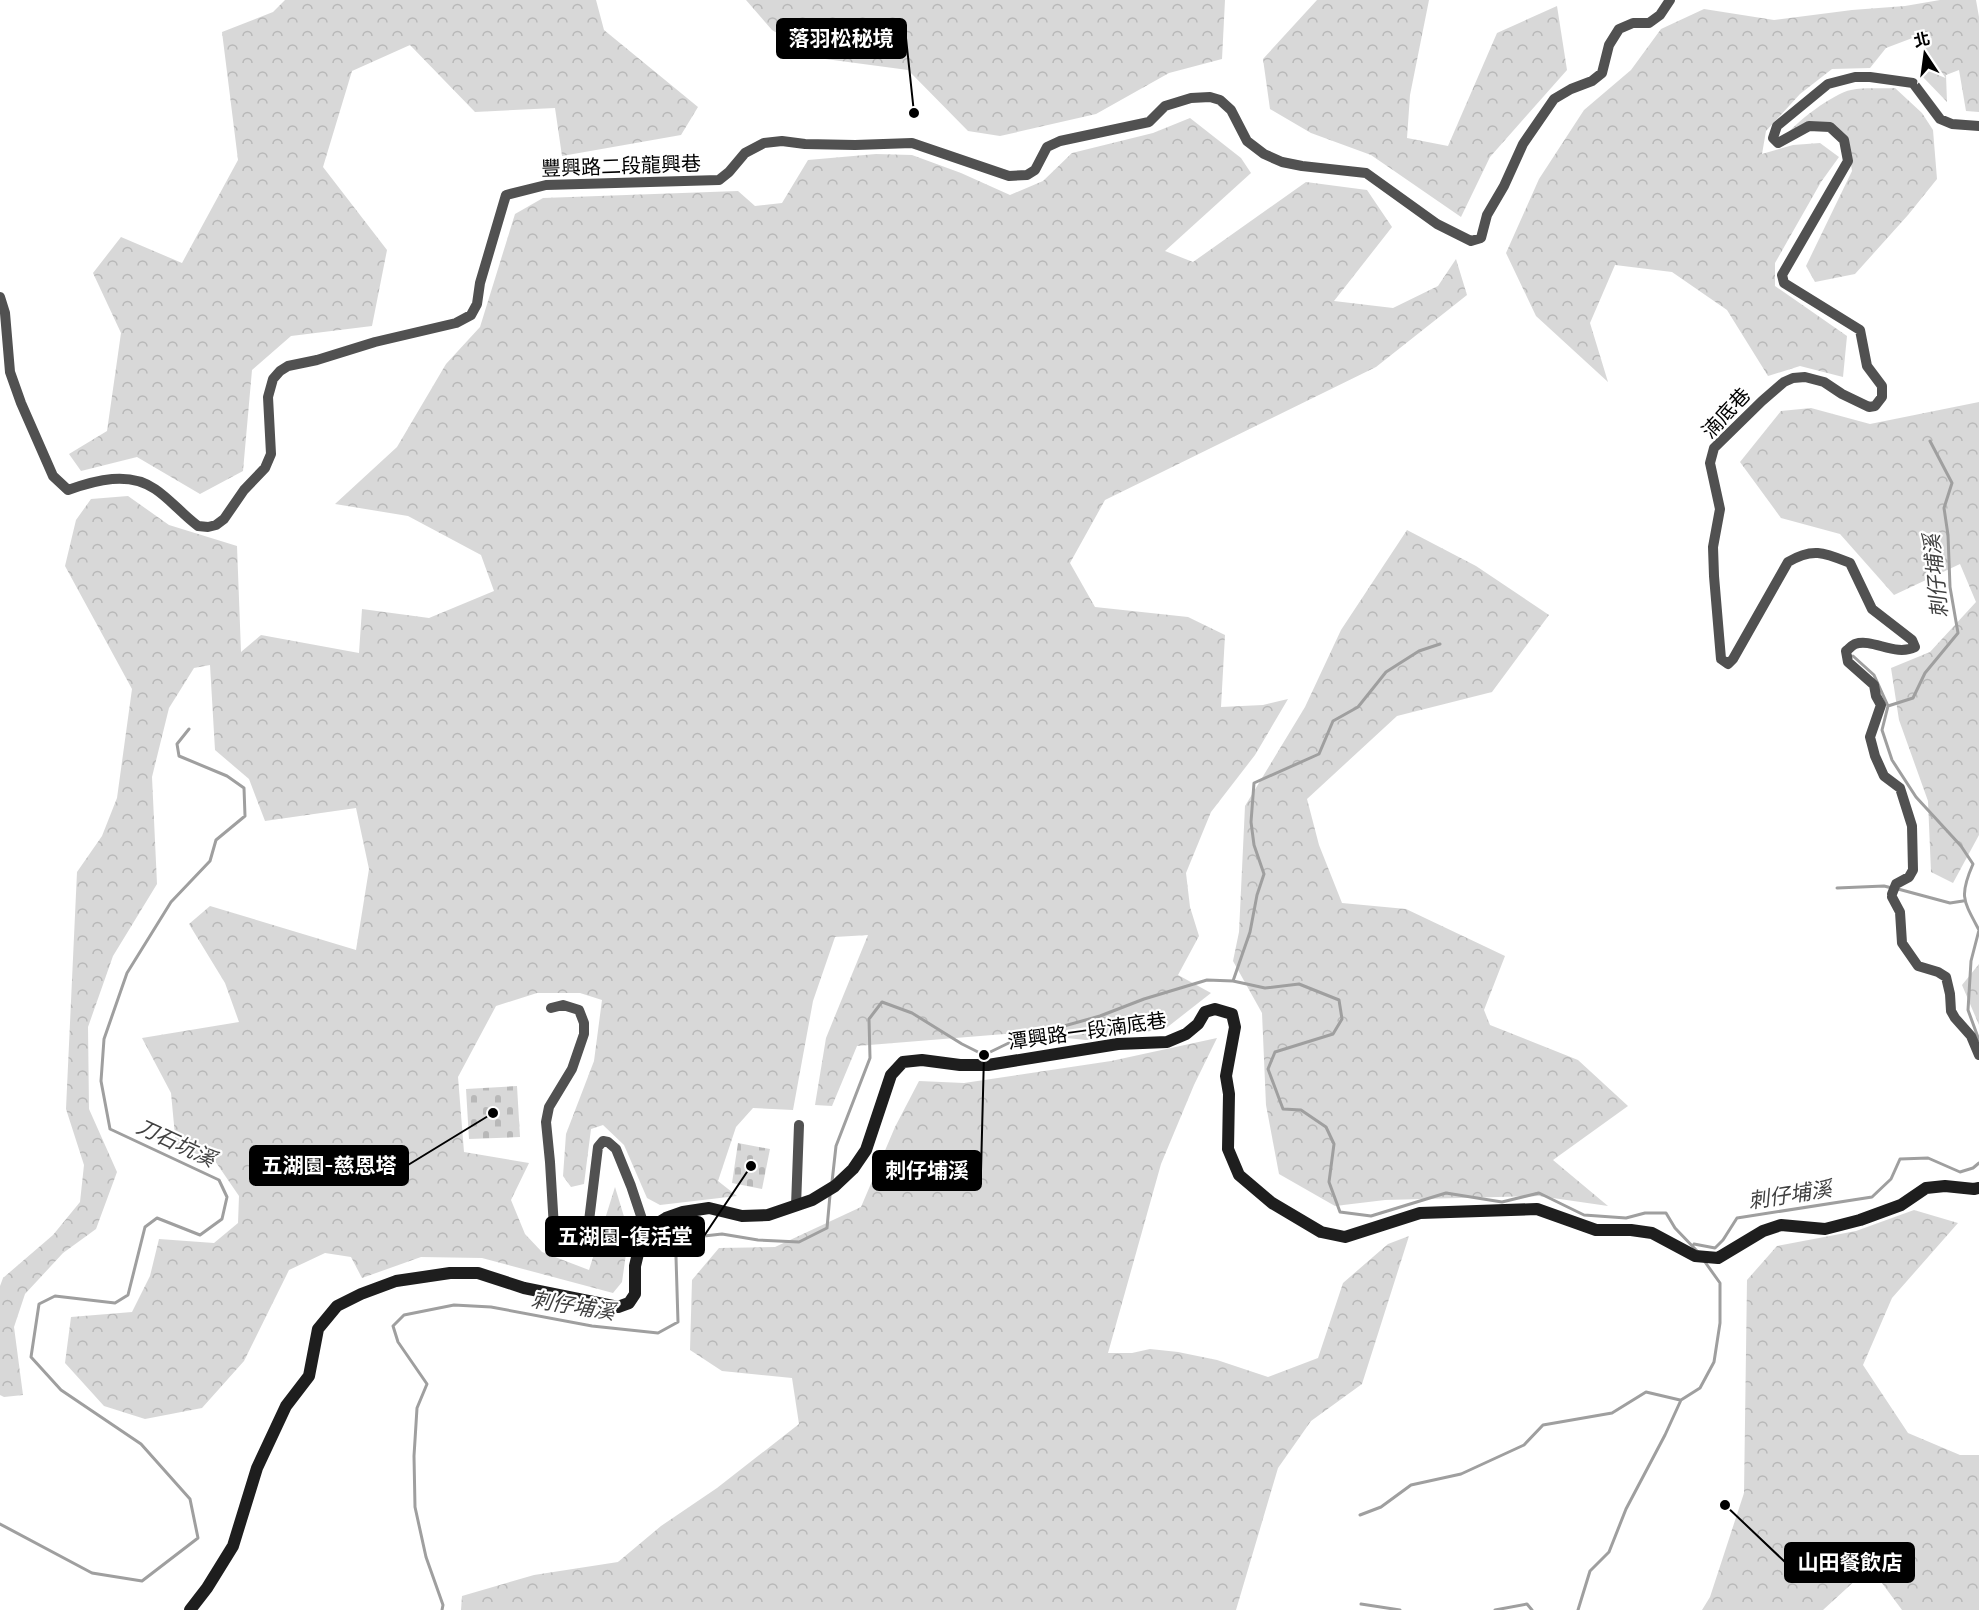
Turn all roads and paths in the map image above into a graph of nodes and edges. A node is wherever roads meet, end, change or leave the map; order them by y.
1 (1670, 0) edge
2 (1979, 126) edge
3 (0, 297) edge
4 (551, 1008) dead end
5 (1979, 1055) edge
6 (799, 1125) dead end
7 (1979, 1188) edge
8 (796, 1206) junction
9 (647, 1234) junction
10 (190, 1610) edge

1 - 3 street, 豐興路二段龍興巷
2 - 5 street, 湳底巷
4 - 9 street
6 - 8 street
7 - 8 street, 潭興路一段湳底巷
8 - 9 street, 潭興路一段湳底巷
9 - 10 street

